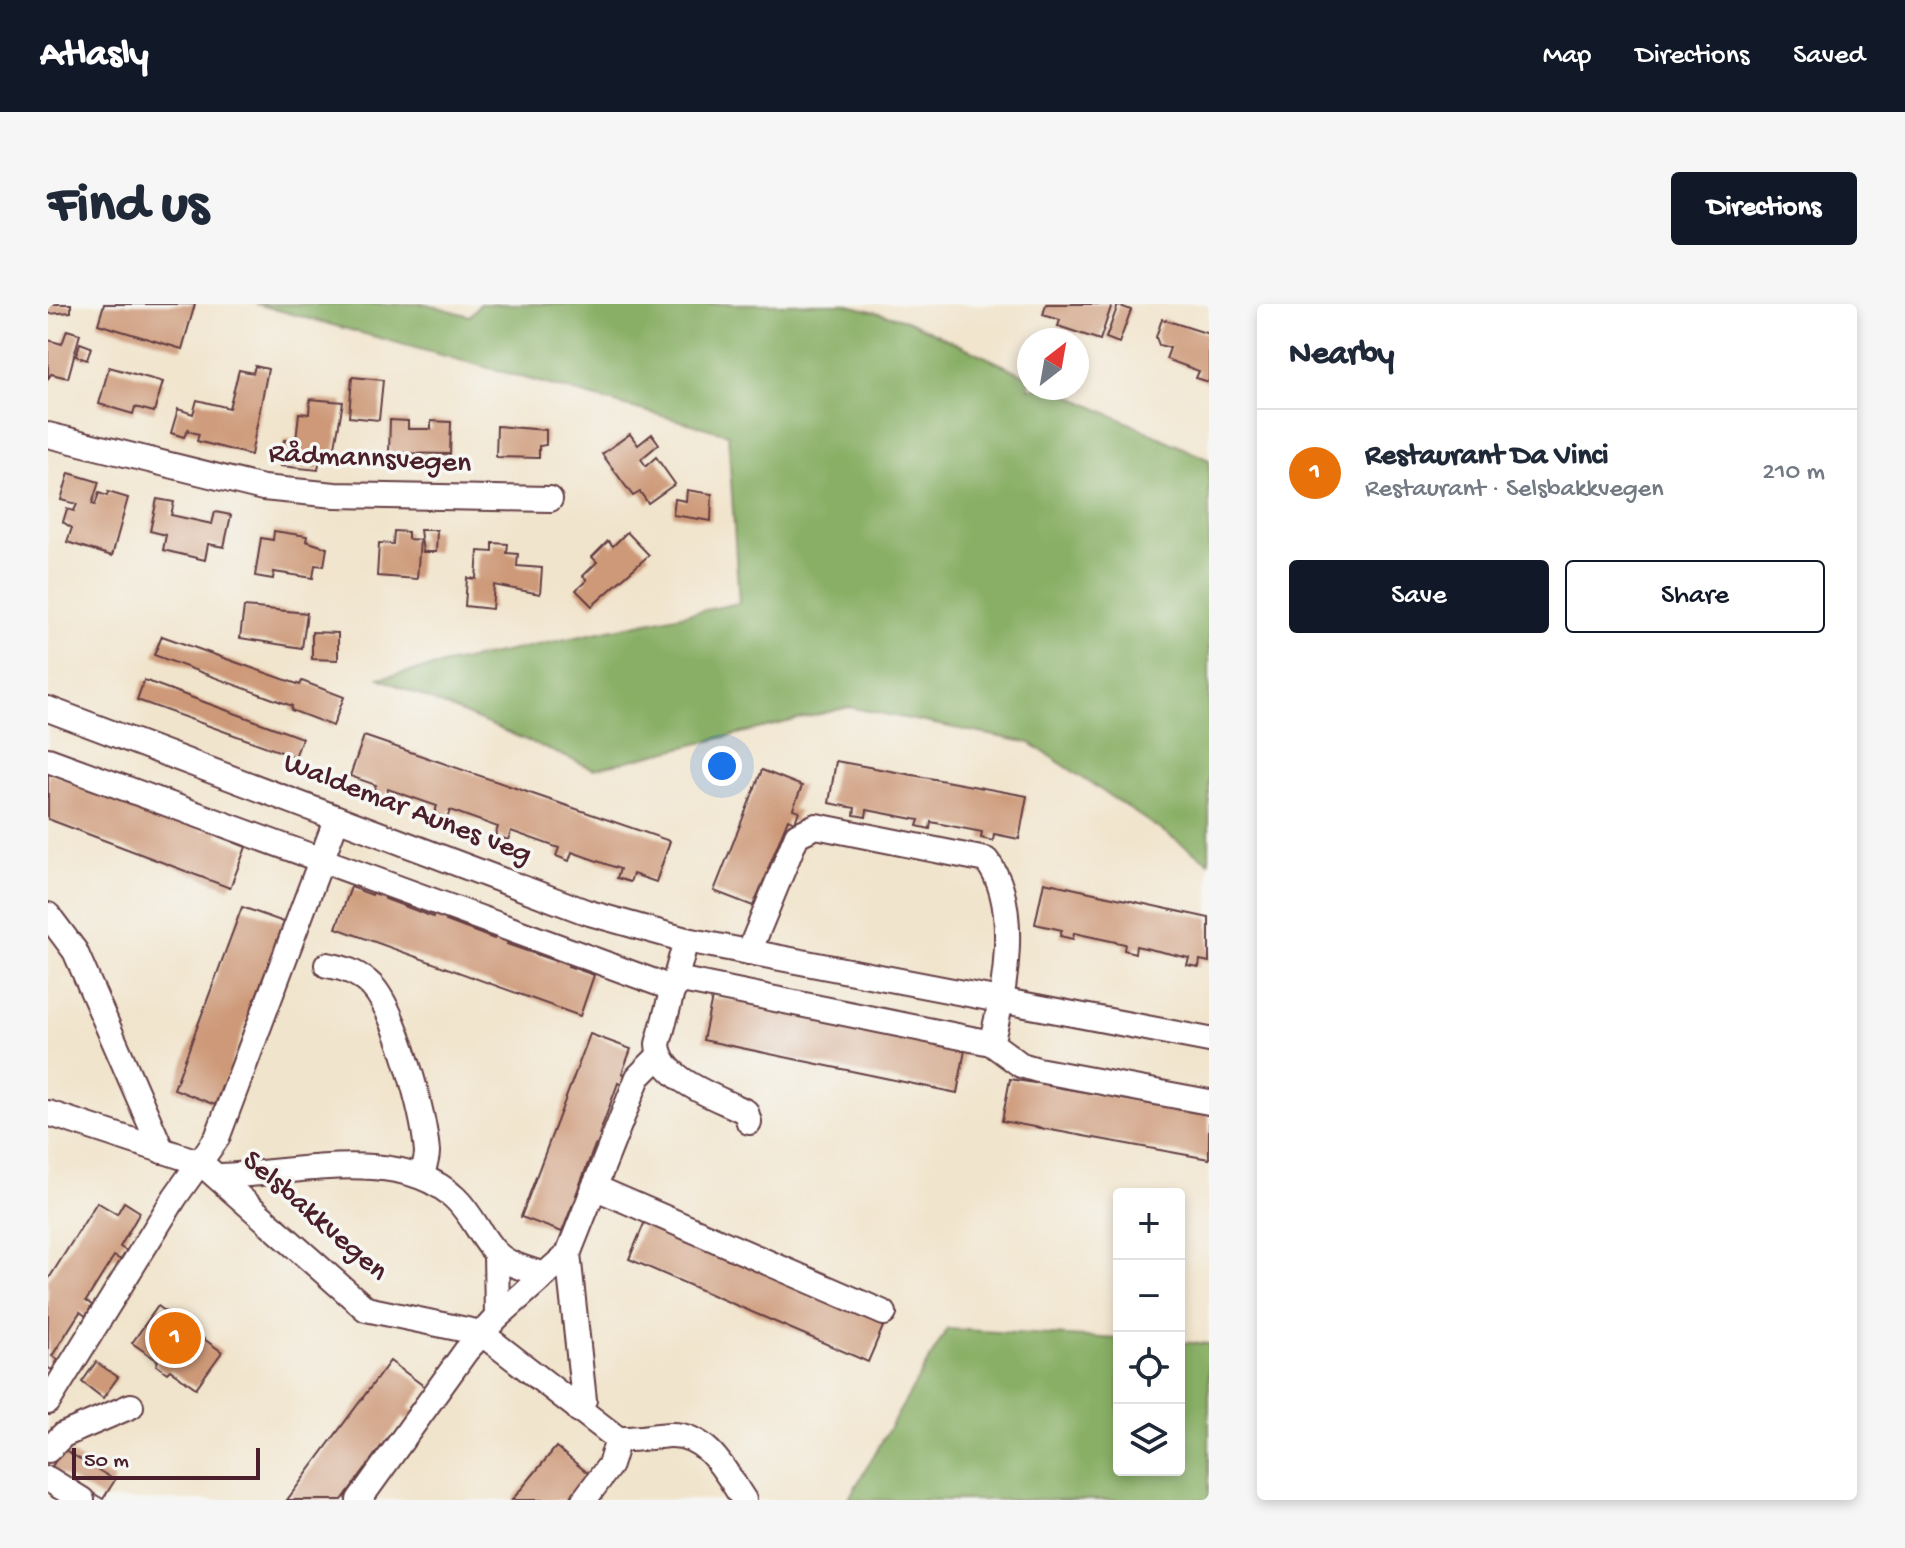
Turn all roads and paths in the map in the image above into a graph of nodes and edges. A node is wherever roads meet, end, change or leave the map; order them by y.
1 (48, 435) edge
2 (550, 499) dead end
3 (48, 709) edge
4 (48, 760) edge
5 (337, 818) junction
6 (321, 861) junction
7 (48, 915) edge
8 (686, 940) junction
9 (749, 952) junction
10 (327, 965) dead end
11 (676, 984) junction
12 (1003, 999) junction
13 (1209, 1040) edge
14 (991, 1043) junction
15 (659, 1056) junction
16 (1209, 1102) edge
17 (48, 1113) edge
18 (749, 1122) dead end
19 (162, 1151) junction
20 (209, 1169) junction
21 (421, 1176) junction
22 (594, 1187) junction
23 (496, 1253) junction
24 (568, 1254) junction
25 (545, 1275) junction
26 (884, 1313) dead end
27 (489, 1325) junction
28 (48, 1402) edge
29 (131, 1406) dead end
30 (579, 1410) junction
31 (618, 1439) junction
32 (48, 1450) edge
33 (48, 1479) edge
34 (82, 1500) edge
35 (359, 1500) edge
36 (584, 1500) edge
37 (744, 1500) edge

1 - 2 street, Rådmannsvegen
3 - 5 street, Waldemar Aunes veg
4 - 6 street
5 - 6 street
5 - 8 street, Waldemar Aunes veg
6 - 11 street
6 - 20 street
7 - 19 street
8 - 9 street, Waldemar Aunes veg
8 - 11 street
9 - 12 street, Waldemar Aunes veg
9 - 12 street
10 - 21 street
11 - 14 street
11 - 15 street
12 - 13 street, Waldemar Aunes veg
12 - 14 street
14 - 16 street
15 - 18 street
15 - 22 street
17 - 19 street, Selsbakkvegen
19 - 20 street, Selsbakkvegen
20 - 21 street
20 - 27 street, Selsbakkvegen
20 - 28 street, Selsbakkvegen
21 - 23 street
22 - 24 street
22 - 26 street
23 - 25 street
23 - 27 street
24 - 25 street
24 - 30 street
25 - 27 street
27 - 30 street, Selsbakkvegen
27 - 35 street
29 - 32 street
30 - 31 street, Selsbakkvegen
31 - 36 street
31 - 37 street
33 - 34 street

